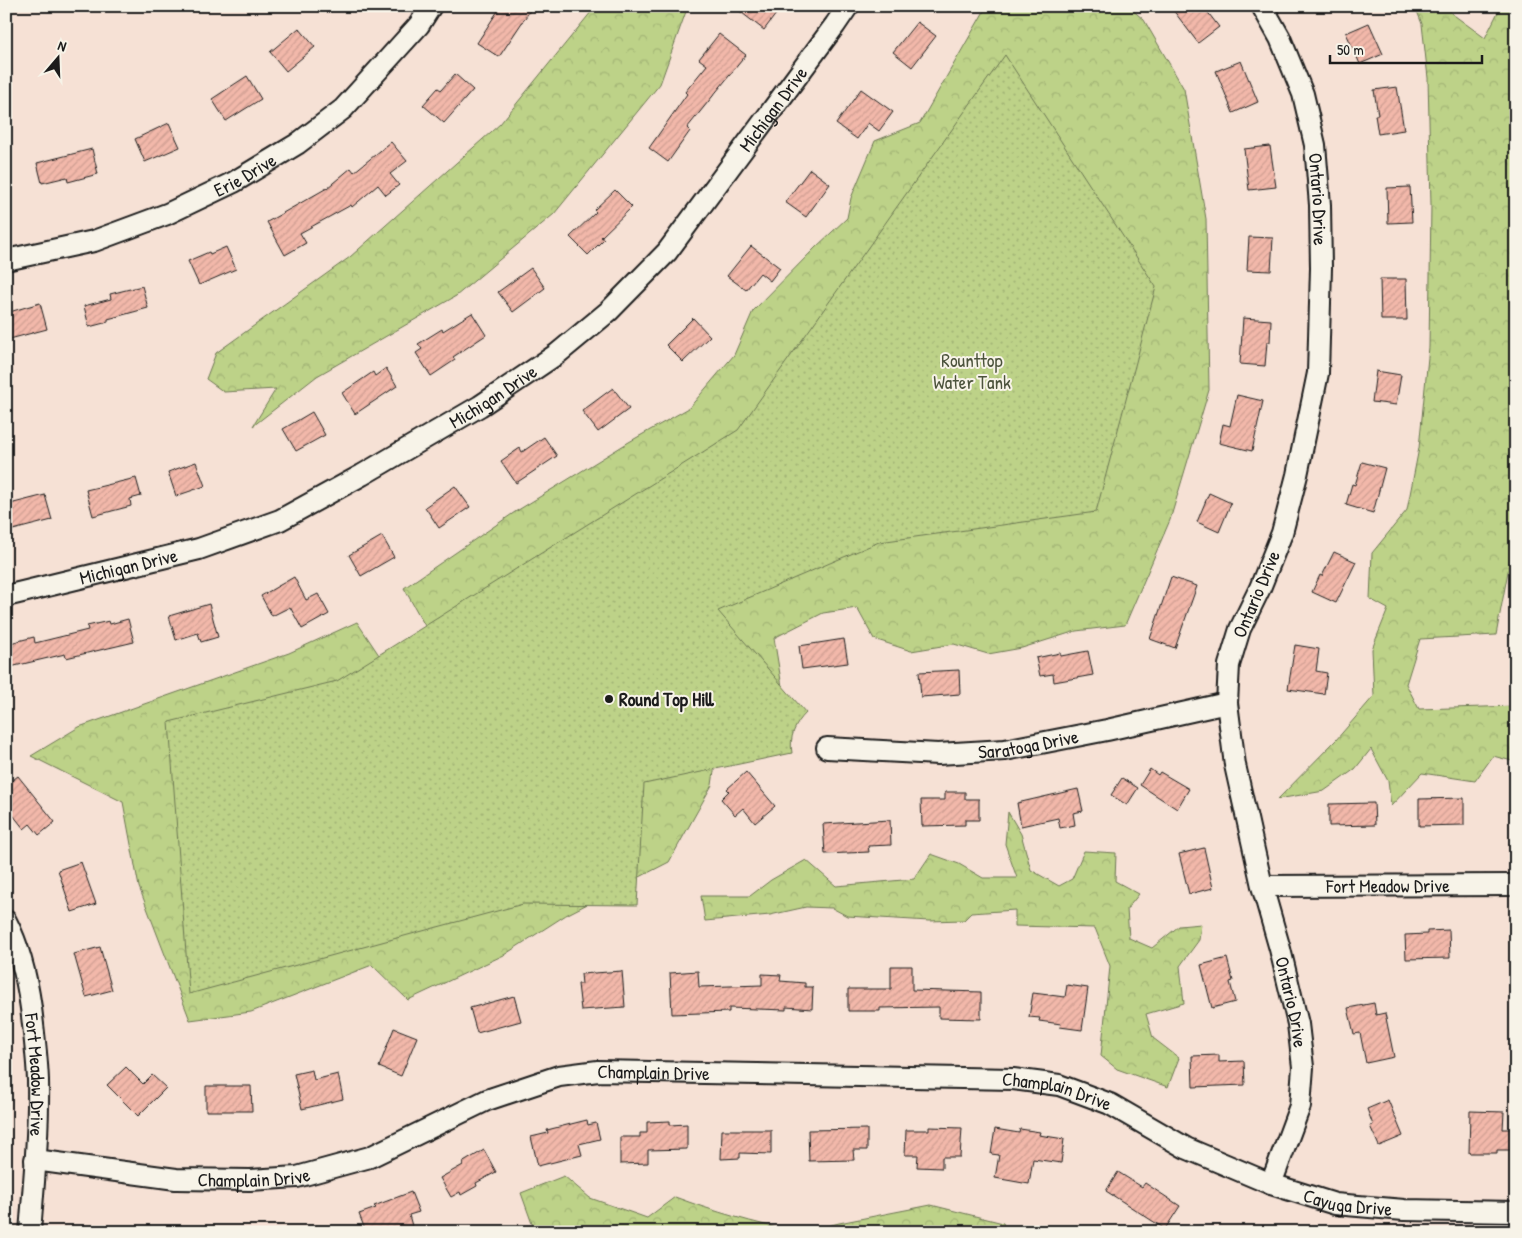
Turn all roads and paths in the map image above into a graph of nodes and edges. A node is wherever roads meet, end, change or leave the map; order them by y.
1 (431, 6) edge
2 (848, 6) edge
3 (1262, 6) edge
4 (6, 260) edge
5 (6, 596) edge
6 (1227, 703) junction
7 (827, 748) dead end
8 (1516, 885) edge
9 (1262, 886) junction
10 (6, 921) edge
11 (35, 1160) junction
12 (1271, 1184) junction
13 (1516, 1212) edge
14 (30, 1232) edge

1 - 4 street, Erie Drive
2 - 5 street, Michigan Drive
3 - 6 street, Ontario Drive
6 - 7 street, Saratoga Drive
6 - 9 street, Ontario Drive
8 - 9 street, Fort Meadow Drive
9 - 12 street, Ontario Drive
10 - 11 street, Fort Meadow Drive
11 - 12 street, Champlain Drive
11 - 14 street, Fort Meadow Drive
12 - 13 street, Cayuga Drive

